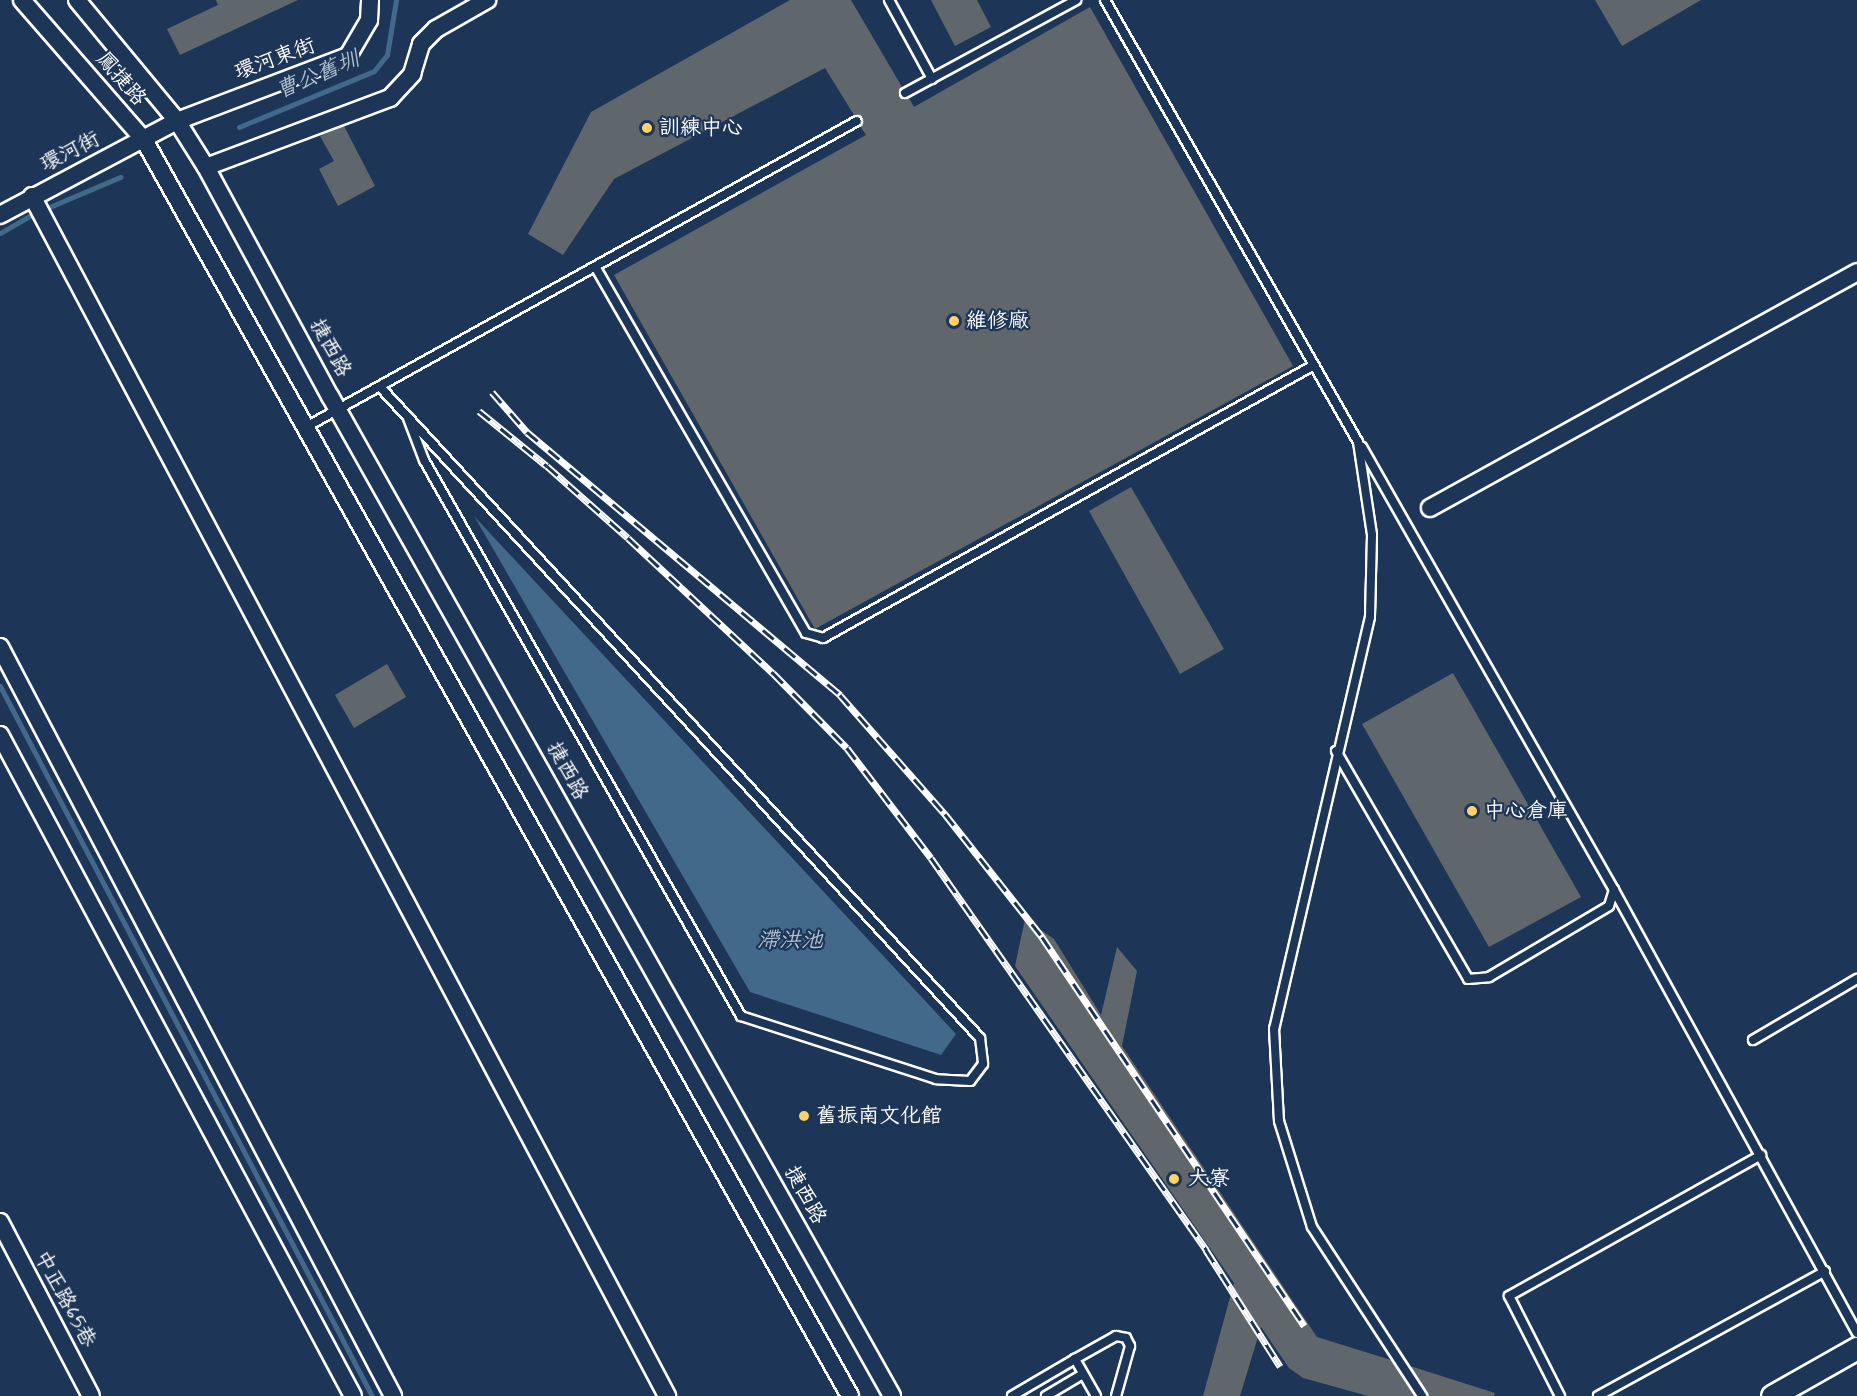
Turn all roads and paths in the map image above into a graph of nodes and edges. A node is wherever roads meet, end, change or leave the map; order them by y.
1 (21, 0) edge
2 (77, 0) edge
3 (370, 0) edge
4 (487, 0) edge
5 (889, 0) edge
6 (1076, 0) edge
7 (1105, 0) edge
8 (932, 79) junction
9 (905, 93) dead end
10 (177, 121) junction
11 (857, 121) dead end
12 (161, 130) joint
13 (144, 140) junction
14 (206, 167) junction
15 (37, 205) junction
16 (0, 215) edge
17 (596, 268) junction
18 (1857, 272) edge
19 (1314, 365) junction
20 (381, 388) junction
21 (338, 408) junction
22 (408, 418) junction
23 (306, 427) junction
24 (1358, 442) junction
25 (1430, 508) dead end
26 (0, 647) edge
27 (0, 735) edge
28 (1336, 751) junction
29 (1614, 890) junction
30 (1857, 979) edge
31 (1753, 1040) dead end
32 (1761, 1155) junction
33 (0, 1222) edge
34 (1825, 1271) junction
35 (1857, 1333) edge
36 (1857, 1348) edge
37 (1075, 1359) junction
38 (1083, 1374) junction
39 (91, 1396) edge
40 (353, 1396) edge
41 (393, 1396) edge
42 (668, 1396) edge
43 (850, 1396) edge
44 (892, 1396) edge
45 (1012, 1396) edge
46 (1046, 1396) edge
47 (1096, 1396) edge
48 (1116, 1396) edge
49 (1422, 1396) edge
50 (1560, 1396) edge
51 (1598, 1396) edge
52 (1772, 1396) edge

1 - 13 street, 鳳捷路
2 - 10 street, 鳳捷路
3 - 10 street, 環河東街
4 - 14 street
5 - 8 lane
6 - 8 lane
7 - 19 lane
8 - 9 lane
10 - 12 street, 環河東街
10 - 14 street, 鳳捷路
11 - 17 lane
12 - 13 street, 環河街
13 - 15 street, 環河街
13 - 23 street, 鳳捷路
14 - 21 street, 捷西路
15 - 16 street, 環河街
15 - 42 street
17 - 19 lane
17 - 20 lane
18 - 25 street
19 - 24 lane
20 - 21 lane
20 - 22 lane
21 - 23 lane
21 - 44 street, 捷西路
22 - 22 lane
23 - 43 street
24 - 28 lane
24 - 29 lane
26 - 41 street
27 - 40 street
28 - 29 lane
28 - 49 lane
29 - 32 lane
30 - 31 lane
32 - 34 lane
32 - 50 lane
33 - 39 street, 中正路65巷
34 - 35 lane
34 - 51 lane
36 - 52 street
37 - 38 lane
37 - 45 lane
37 - 48 lane
38 - 46 lane
38 - 47 lane

